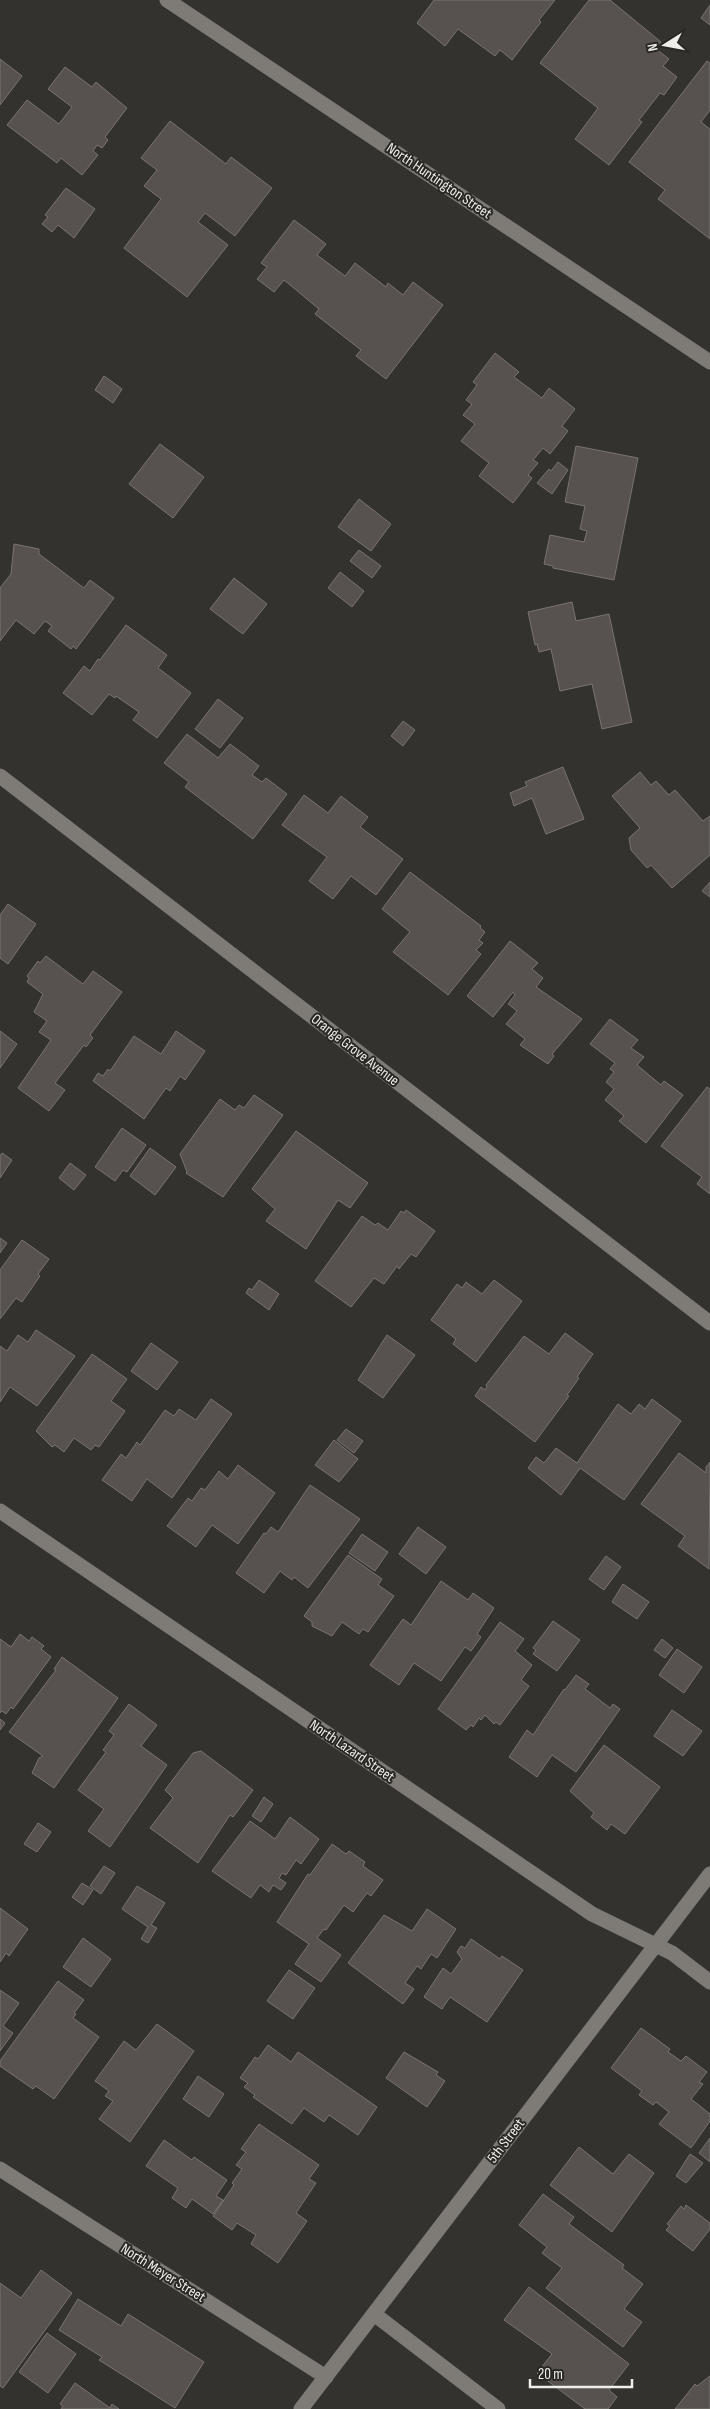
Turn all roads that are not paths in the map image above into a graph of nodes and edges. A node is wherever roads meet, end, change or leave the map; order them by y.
1 (167, 0) edge
2 (710, 362) edge
3 (0, 776) edge
4 (710, 1323) edge
5 (0, 1511) edge
6 (710, 1874) edge
7 (656, 1946) junction
8 (710, 1982) edge
9 (0, 2169) edge
10 (374, 2314) junction
11 (326, 2377) junction
12 (301, 2409) edge
13 (498, 2409) edge

1 - 2 street, North Huntington Street
3 - 4 street, Orange Grove Avenue
5 - 7 street, North Lazard Street
6 - 7 street, 5th Street
7 - 8 street, North Lazard Street
7 - 10 street, 5th Street
9 - 11 street, North Meyer Street
10 - 11 street, 5th Street
10 - 13 street
11 - 12 street, 5th Street

